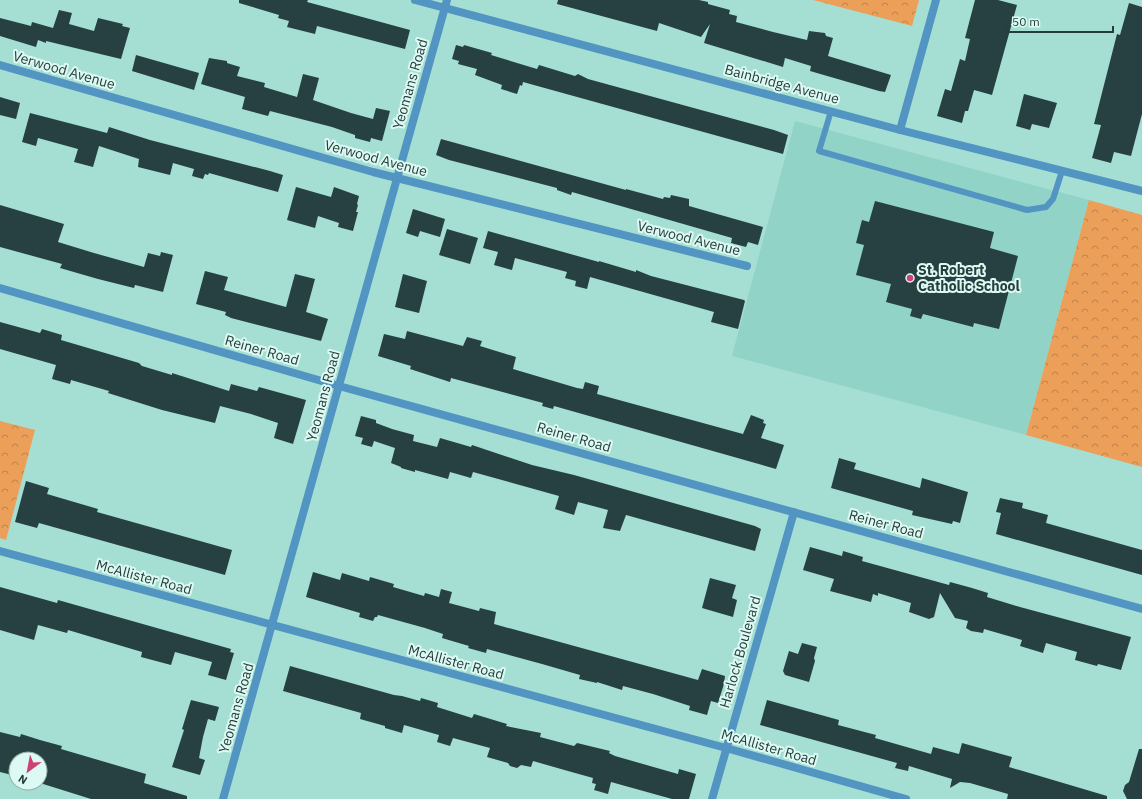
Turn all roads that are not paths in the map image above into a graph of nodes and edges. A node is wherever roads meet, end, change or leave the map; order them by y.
1 (415, 0) edge
2 (936, 0) edge
3 (446, 4) edge
4 (0, 65) edge
5 (831, 111) junction
6 (900, 130) junction
7 (1062, 171) junction
8 (396, 178) junction
9 (1142, 191) edge
10 (747, 266) dead end
11 (0, 288) edge
12 (339, 386) junction
13 (794, 512) junction
14 (0, 551) edge
15 (1142, 609) edge
16 (272, 626) junction
17 (726, 748) junction
18 (223, 799) edge
19 (712, 799) edge
20 (906, 799) edge

1 - 3 street, Bainbridge Avenue
2 - 6 street
3 - 5 street, Bainbridge Avenue
3 - 8 street, Yeomans Road
4 - 8 street, Verwood Avenue
5 - 6 street, Bainbridge Avenue
5 - 7 lane
6 - 7 street, Bainbridge Avenue
7 - 9 street, Bainbridge Avenue
8 - 10 street, Verwood Avenue
8 - 12 street, Yeomans Road
11 - 12 street, Reiner Road
12 - 13 street, Reiner Road
12 - 16 street, Yeomans Road
13 - 15 street, Reiner Road
13 - 17 street, Harlock Boulevard
14 - 16 street, McAllister Road
16 - 17 street, McAllister Road
16 - 18 street, Yeomans Road
17 - 19 street, Harlock Boulevard
17 - 20 street, McAllister Road

